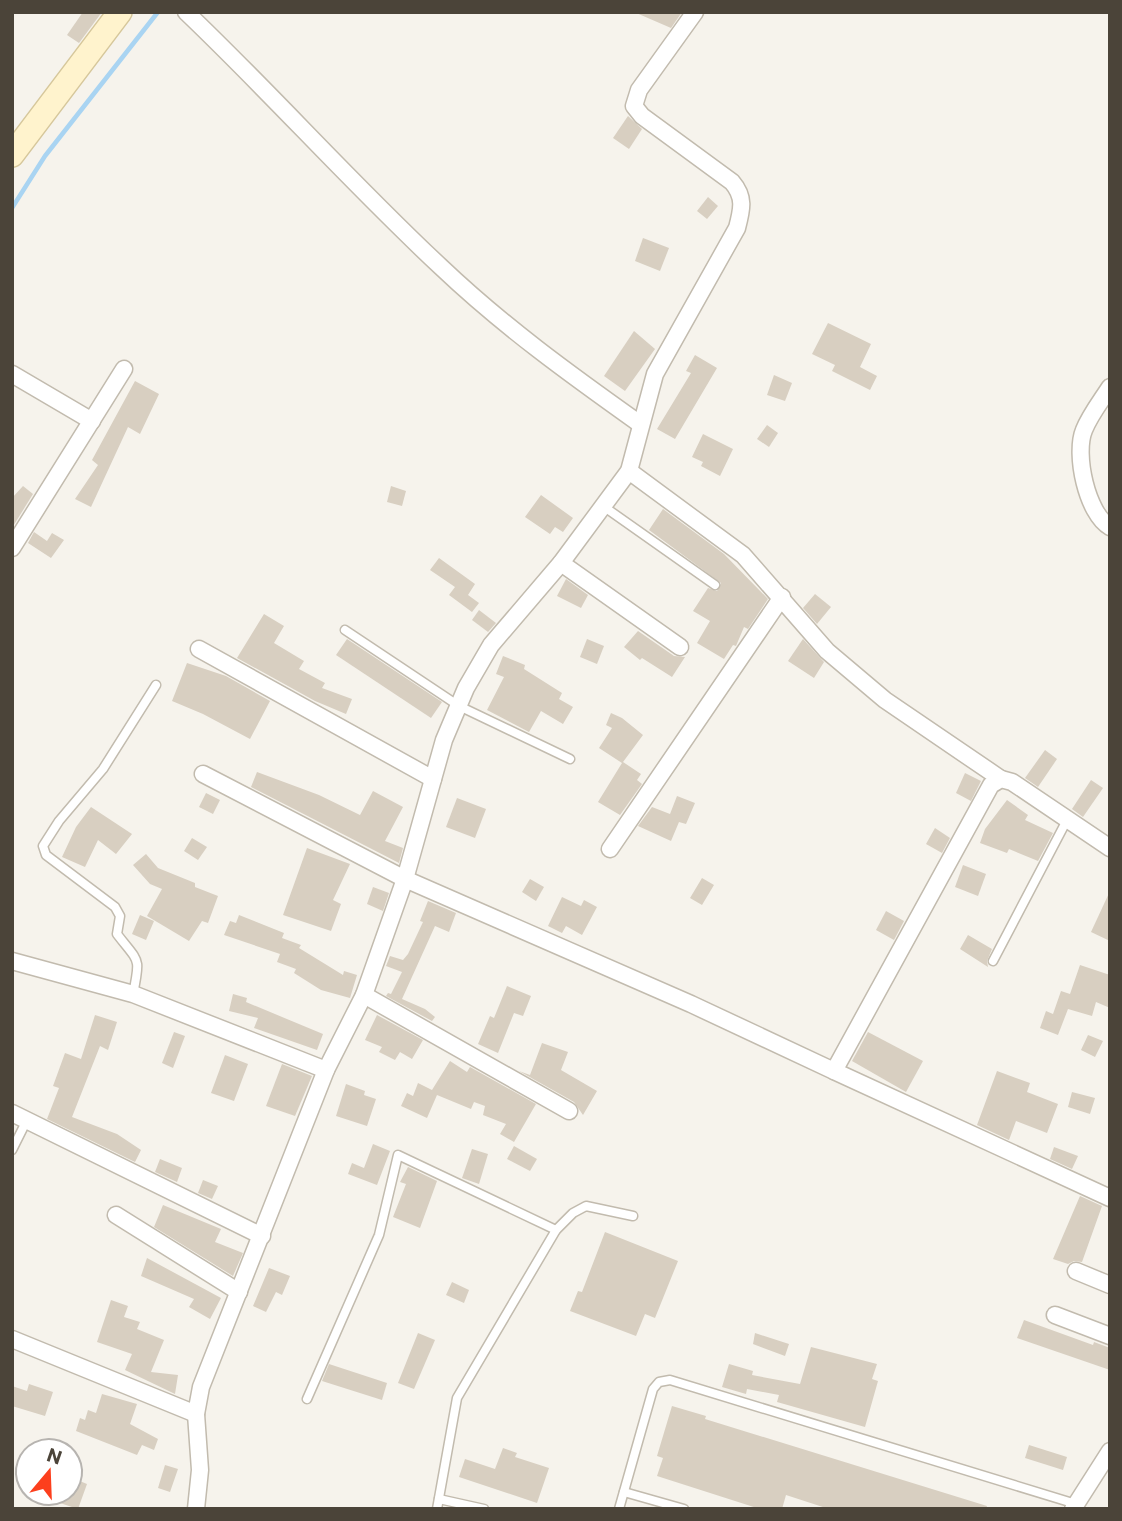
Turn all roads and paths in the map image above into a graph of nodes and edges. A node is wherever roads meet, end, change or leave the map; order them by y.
1 (120, 12) edge
2 (186, 12) edge
3 (695, 12) edge
4 (12, 156) edge
5 (124, 369) dead end
6 (12, 374) edge
7 (1110, 387) edge
8 (92, 421) junction
9 (640, 424) junction
10 (629, 471) junction
11 (603, 506) junction
12 (1110, 527) edge
13 (12, 548) edge
14 (561, 562) junction
15 (715, 585) dead end
16 (782, 597) junction
17 (345, 630) dead end
18 (680, 647) dead end
19 (199, 649) dead end
20 (156, 685) dead end
21 (459, 706) junction
22 (570, 759) dead end
23 (203, 774) dead end
24 (433, 779) junction
25 (1001, 779) junction
26 (1067, 820) junction
27 (1110, 848) edge
28 (610, 849) dead end
29 (405, 879) junction
30 (12, 961) edge
31 (993, 961) dead end
32 (132, 994) junction
33 (364, 995) junction
34 (326, 1070) junction
35 (834, 1071) junction
36 (569, 1111) dead end
37 (20, 1117) edge
38 (12, 1150) edge
39 (1110, 1198) edge
40 (116, 1215) dead end
41 (633, 1216) dead end
42 (556, 1230) junction
43 (262, 1236) junction
44 (1076, 1270) dead end
45 (1110, 1285) edge
46 (239, 1292) junction
47 (1055, 1315) dead end
48 (1110, 1336) edge
49 (12, 1339) edge
50 (307, 1399) dead end
51 (196, 1414) junction
52 (1110, 1451) edge
53 (624, 1492) junction
54 (439, 1499) junction
55 (1075, 1506) edge
56 (196, 1509) edge
57 (438, 1509) edge
58 (484, 1509) edge
59 (619, 1509) edge
60 (684, 1509) edge

1 - 4 street
2 - 9 street
3 - 9 street
5 - 8 street
6 - 8 street
7 - 12 street
8 - 13 street
9 - 10 street
10 - 11 street
10 - 16 street
11 - 14 street
11 - 15 lane
14 - 18 street
14 - 21 street
16 - 25 street
16 - 28 street
17 - 21 lane
19 - 24 street
20 - 32 lane
21 - 22 lane
21 - 24 street
23 - 29 street
24 - 29 street
25 - 26 street
25 - 35 street
26 - 27 street
26 - 31 lane
29 - 33 street
29 - 35 street
30 - 32 street
32 - 34 street
33 - 34 street
33 - 36 street
34 - 43 street
35 - 39 street
37 - 38 lane
37 - 43 street
40 - 46 street
41 - 42 lane
42 - 50 lane
42 - 54 lane
43 - 46 street
44 - 45 street
46 - 51 street
47 - 48 street
49 - 51 street
51 - 56 street
52 - 55 street
53 - 55 lane
53 - 59 lane
53 - 60 lane
54 - 57 lane
54 - 58 lane

